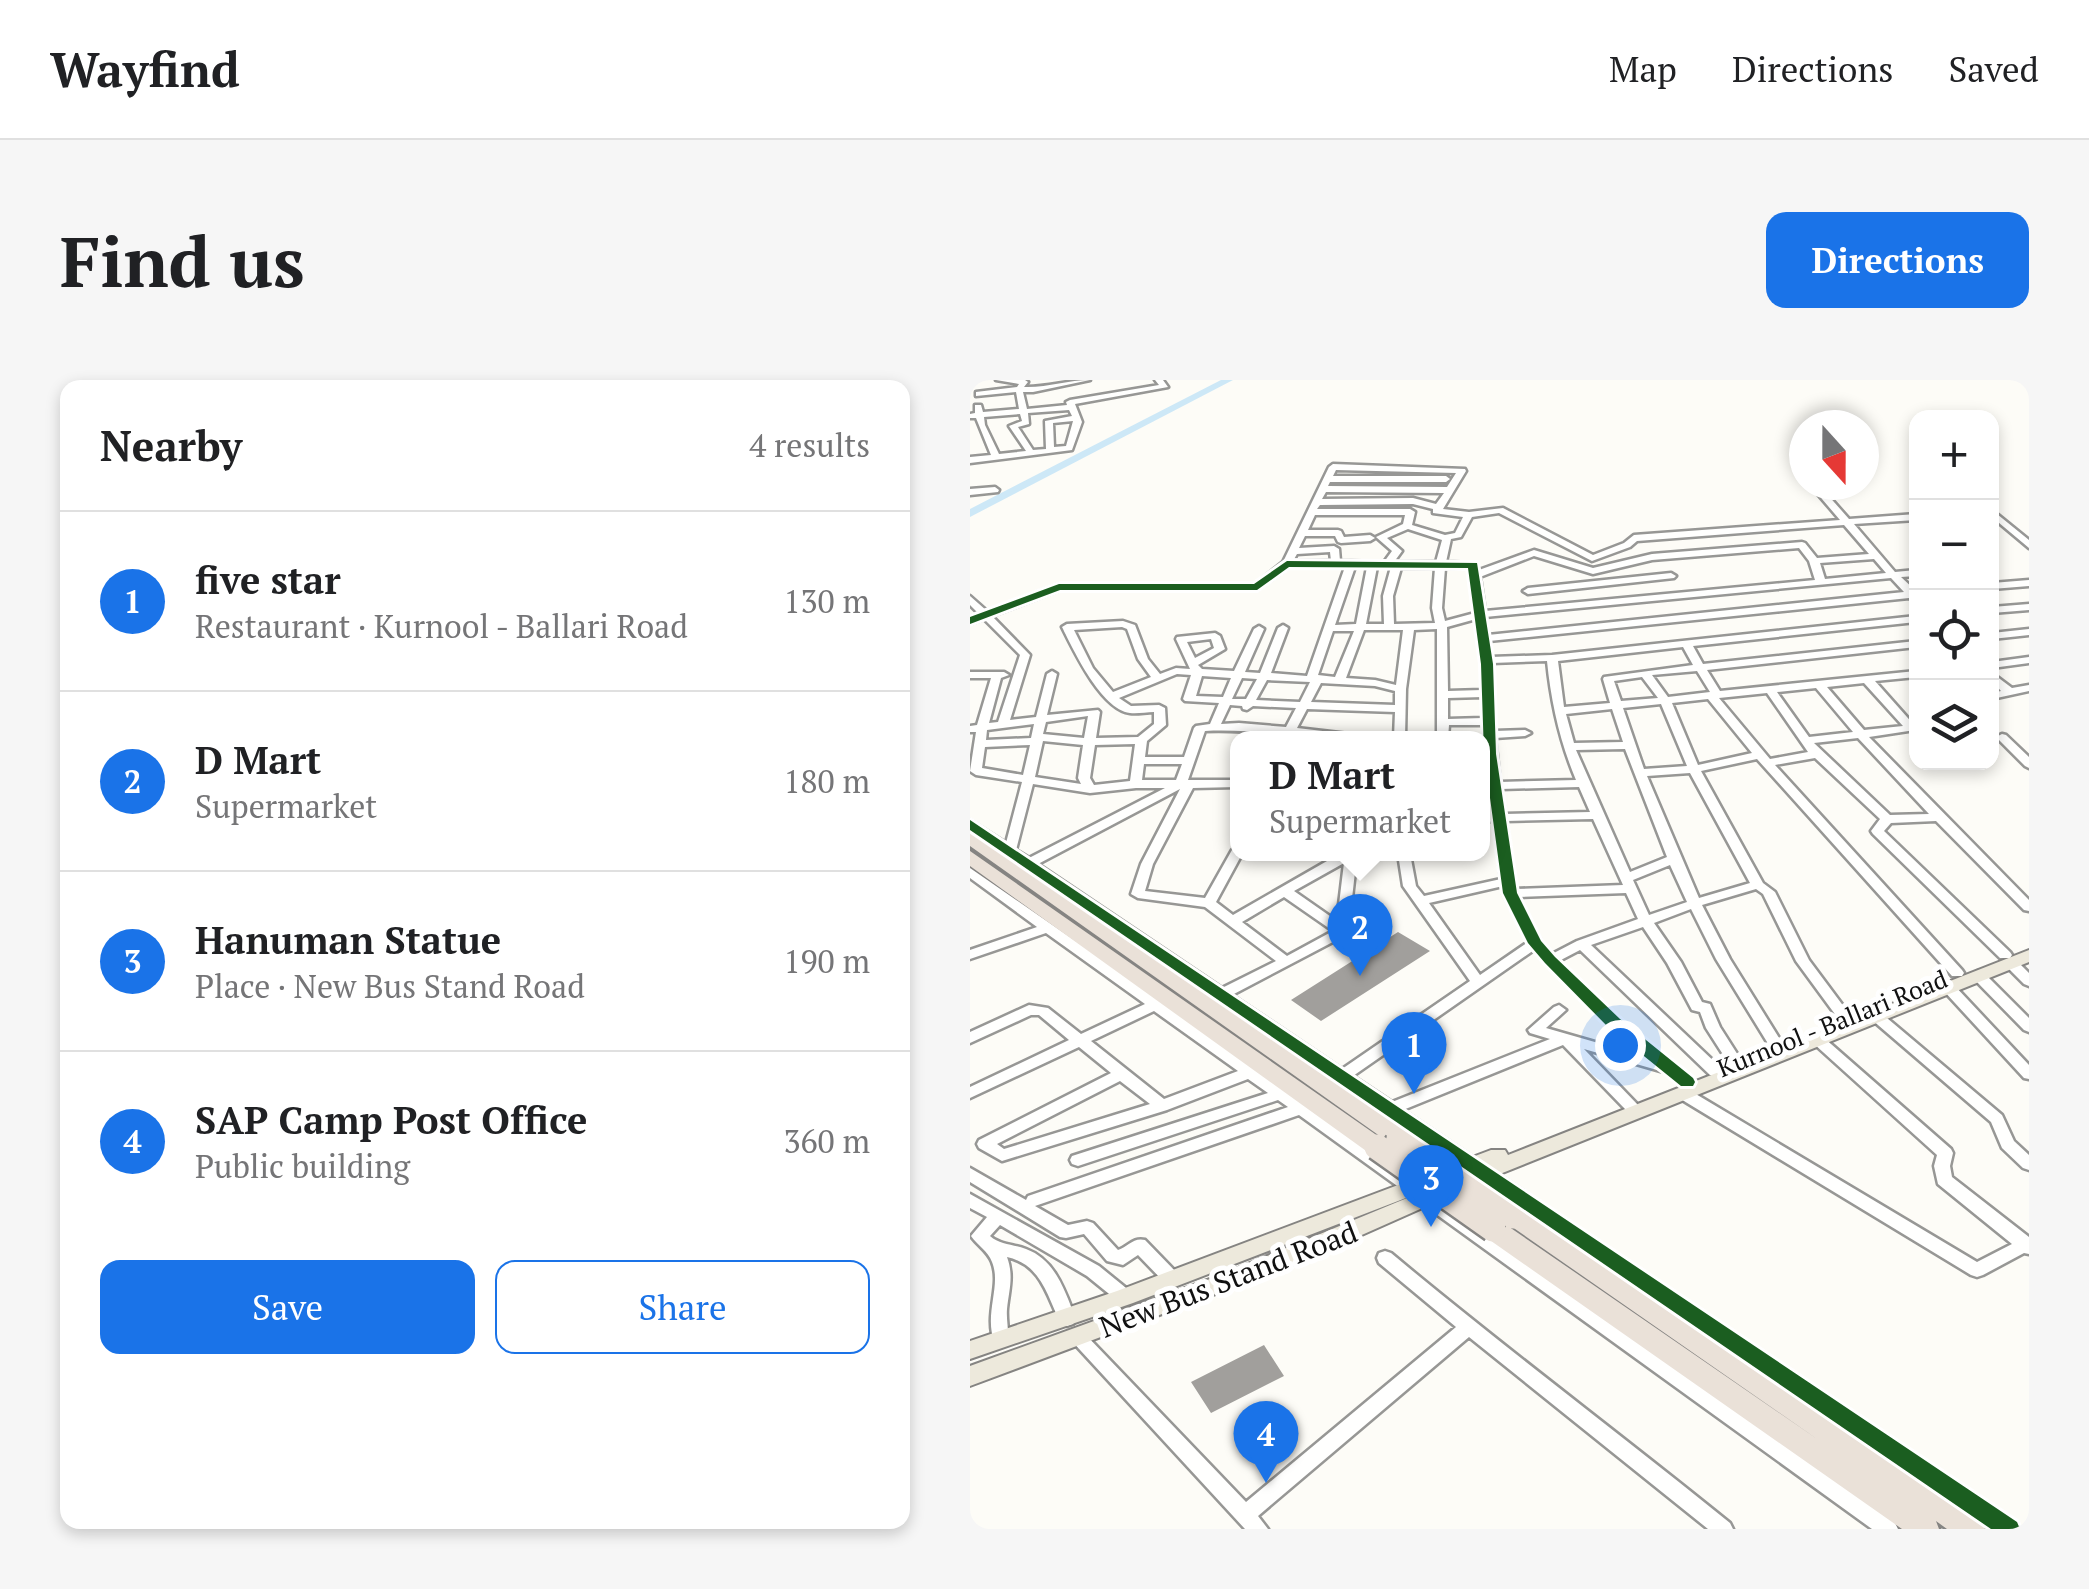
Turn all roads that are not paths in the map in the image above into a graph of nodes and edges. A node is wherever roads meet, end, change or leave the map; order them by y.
1 (1000, 380) edge
2 (1086, 380) edge
3 (1159, 380) edge
4 (1070, 383) junction
5 (1019, 389) junction
6 (975, 394) edge
7 (1083, 400) junction
8 (1071, 407) junction
9 (1024, 412) junction
10 (1076, 418) junction
11 (975, 421) edge
12 (1049, 421) junction
13 (1018, 424) junction
14 (1050, 450) junction
15 (1031, 453) junction
16 (996, 457) junction
17 (970, 460) edge
18 (1322, 489) junction
19 (995, 490) dead end
20 (1450, 490) junction
21 (970, 492) edge
22 (1827, 500) edge
23 (1313, 506) junction
24 (1439, 508) junction
25 (1470, 515) junction
26 (1909, 517) edge
27 (1999, 519) edge
28 (1847, 522) junction
29 (1406, 526) junction
30 (1303, 533) junction
31 (1376, 538) junction
32 (1446, 538) junction
33 (2029, 545) edge
34 (1295, 551) junction
35 (1878, 556) junction
36 (1814, 561) junction
37 (1287, 564) junction
38 (1336, 564) junction
39 (1362, 564) junction
40 (1634, 564) junction
41 (1392, 565) junction
42 (1440, 565) junction
43 (1475, 574) junction
44 (1909, 574) edge
45 (1671, 576) dead end
46 (1893, 576) junction
47 (1641, 578) junction
48 (1821, 582) junction
49 (1999, 583) edge
50 (2029, 583) edge
51 (1528, 591) dead end
52 (1909, 591) edge
53 (1909, 597) edge
54 (970, 599) edge
55 (1651, 599) junction
56 (2029, 607) edge
57 (1999, 609) edge
58 (988, 615) junction
59 (1478, 615) junction
60 (1661, 620) junction
61 (1909, 620) edge
62 (970, 621) edge
63 (1440, 626) junction
64 (1390, 627) junction
65 (1408, 627) junction
66 (1283, 628) dead end
67 (1331, 628) junction
68 (1360, 628) junction
69 (1259, 630) dead end
70 (2029, 632) edge
71 (1999, 635) edge
72 (1482, 639) junction
73 (1682, 645) junction
74 (1909, 645) edge
75 (1598, 653) junction
76 (1552, 658) junction
77 (1486, 660) junction
78 (2029, 660) edge
79 (1999, 664) edge
80 (1700, 667) junction
81 (1195, 668) junction
82 (1240, 672) junction
83 (1645, 673) junction
84 (1052, 674) dead end
85 (1266, 674) junction
86 (970, 675) edge
87 (997, 675) junction
88 (1020, 675) junction
89 (1909, 675) edge
90 (1291, 676) junction
91 (1315, 678) junction
92 (1614, 678) junction
93 (1158, 679) junction
94 (1868, 680) junction
95 (1996, 680) edge
96 (1340, 681) junction
97 (1820, 685) junction
98 (2029, 688) edge
99 (1401, 689) junction
100 (1770, 690) junction
101 (2009, 692) junction
102 (1488, 693) junction
103 (1999, 694) edge
104 (1441, 695) junction
105 (1714, 695) junction
106 (1111, 697) junction
107 (1665, 700) junction
108 (1227, 701) junction
109 (1249, 703) junction
110 (1274, 705) junction
111 (1303, 706) junction
112 (1616, 706) junction
113 (1399, 709) junction
114 (1561, 711) junction
115 (1040, 717) junction
116 (1004, 722) junction
117 (1444, 722) junction
118 (1216, 725) junction
119 (976, 727) edge
120 (1489, 728) junction
121 (1263, 731) edge
122 (1400, 731) edge
123 (1443, 731) edge
124 (1489, 731) edge
125 (1525, 733) dead end
126 (1860, 734) junction
127 (2002, 737) dead end
128 (1037, 739) junction
129 (1141, 740) junction
130 (1804, 741) junction
131 (1090, 742) junction
132 (981, 744) junction
133 (1629, 745) junction
134 (1570, 748) junction
135 (1816, 754) junction
136 (1763, 759) junction
137 (1139, 760) junction
138 (1189, 760) junction
139 (2029, 764) edge
140 (1694, 769) junction
141 (1639, 773) junction
142 (1030, 780) junction
143 (1230, 782) edge
144 (1586, 782) junction
145 (1136, 784) junction
146 (1185, 784) junction
147 (1490, 786) edge
148 (1090, 788) junction
149 (1490, 789) edge
150 (1599, 815) junction
151 (1939, 817) junction
152 (1490, 818) edge
153 (1499, 818) junction
154 (1886, 820) junction
155 (970, 824) edge
156 (970, 838) edge
157 (1010, 850) junction
158 (970, 857) edge
159 (1673, 859) junction
160 (1232, 861) edge
161 (1343, 861) edge
162 (1347, 861) edge
163 (1405, 861) edge
164 (1030, 863) junction
165 (970, 872) edge
166 (1629, 883) junction
167 (1758, 885) junction
168 (1510, 887) junction
169 (1286, 892) junction
170 (1420, 901) junction
171 (1209, 903) junction
172 (1692, 905) junction
173 (2029, 907) edge
174 (1644, 919) junction
175 (1233, 921) junction
176 (1047, 928) junction
177 (1343, 931) junction
178 (1534, 943) junction
179 (1582, 944) junction
180 (2029, 946) edge
181 (970, 955) edge
182 (2015, 958) edge
183 (1550, 960) junction
184 (1286, 962) junction
185 (1978, 976) junction
186 (1952, 980) junction
187 (2029, 981) edge
188 (1478, 982) junction
189 (1222, 994) junction
190 (1157, 1004) junction
191 (1559, 1010) dead end
192 (1876, 1016) junction
193 (1845, 1018) junction
194 (2029, 1027) edge
195 (970, 1038) edge
196 (1566, 1039) junction
197 (1081, 1040) junction
198 (1818, 1040) junction
199 (1778, 1046) junction
200 (1736, 1062) junction
201 (1715, 1071) junction
202 (1122, 1074) junction
203 (1248, 1074) junction
204 (2029, 1074) edge
205 (1343, 1076) junction
206 (1680, 1082) junction
207 (970, 1093) edge
208 (1278, 1094) junction
209 (1630, 1105) junction
210 (1162, 1106) junction
211 (1392, 1108) junction
212 (1300, 1109) junction
213 (970, 1134) edge
214 (1388, 1142) junction
215 (985, 1144) junction
216 (1078, 1160) dead end
217 (2029, 1164) edge
218 (1476, 1169) junction
219 (970, 1174) edge
220 (1420, 1194) junction
221 (970, 1200) edge
222 (1034, 1200) dead end
223 (998, 1216) junction
224 (1503, 1223) junction
225 (2028, 1245) edge
226 (997, 1250) junction
227 (1385, 1258) dead end
228 (1172, 1279) junction
229 (1125, 1298) junction
230 (1073, 1328) junction
231 (1467, 1328) junction
232 (1001, 1338) junction
233 (970, 1350) edge
234 (970, 1376) edge
235 (1252, 1522) edge
236 (1722, 1529) edge
237 (1888, 1529) edge
238 (1925, 1529) edge
239 (1970, 1529) edge
240 (2009, 1529) edge

1 - 5 street
2 - 4 street
3 - 7 street
4 - 5 street
4 - 7 street
5 - 6 street
5 - 9 street
6 - 11 street
7 - 8 street
8 - 9 street
8 - 10 street
9 - 11 street
9 - 13 street
10 - 12 street
10 - 14 street
11 - 16 street
12 - 13 street
12 - 14 street
13 - 15 street
14 - 15 street
15 - 16 street
16 - 17 street
18 - 20 street
18 - 20 street
18 - 23 street
19 - 21 street
20 - 24 street
22 - 28 street
23 - 24 street
23 - 29 street
23 - 30 street
24 - 25 street
25 - 28 street
25 - 32 street
26 - 28 street
27 - 33 street
28 - 35 street
29 - 31 street
29 - 32 street
30 - 31 street
30 - 34 street
31 - 39 street
31 - 41 street
32 - 42 street
34 - 37 street
34 - 38 street
35 - 36 street
35 - 46 street
36 - 40 street
36 - 48 street
37 - 38 street
37 - 58 street
38 - 39 street
39 - 41 street
39 - 67 street
39 - 68 street
40 - 43 street
40 - 47 street
41 - 42 street
41 - 64 street
42 - 43 street
42 - 63 street
43 - 59 street
44 - 46 street
45 - 47 street
46 - 48 street
46 - 52 street
47 - 51 street
47 - 55 street
48 - 55 street
49 - 50 street
53 - 60 street
54 - 58 street
55 - 59 street
55 - 60 street
56 - 57 street
58 - 62 street
58 - 88 street
59 - 63 street
59 - 72 street
60 - 72 street
60 - 73 street
61 - 73 street
63 - 65 street
63 - 104 street
64 - 65 street
64 - 68 street
65 - 99 street
66 - 85 street
67 - 68 street
67 - 91 street
68 - 96 street
69 - 82 street
70 - 71 street
72 - 77 street
73 - 75 street
73 - 80 street
74 - 80 street
75 - 76 street
75 - 92 street
76 - 77 street
76 - 114 street
77 - 102 street
78 - 79 street
80 - 83 street
80 - 105 street
81 - 82 street
81 - 93 street
81 - 108 street
82 - 85 street
82 - 108 street
83 - 92 street
83 - 107 street
84 - 115 street
85 - 90 street
85 - 109 street
86 - 87 street
87 - 88 street
87 - 119 street
88 - 116 street
89 - 94 street
90 - 91 street
90 - 110 street
91 - 96 street
91 - 111 street
92 - 112 street
93 - 106 street
93 - 106 street
94 - 97 street
94 - 126 street
95 - 101 street
96 - 99 street
97 - 100 street
97 - 126 street
98 - 101 street
99 - 113 street
100 - 105 street
100 - 130 street
101 - 103 street
102 - 104 street
102 - 120 street
104 - 117 street
105 - 107 street
105 - 136 street
106 - 129 street
107 - 112 street
107 - 140 street
108 - 109 street
108 - 118 street
109 - 110 street
109 - 121 street
110 - 111 street
110 - 121 street
111 - 113 street
111 - 121 street
112 - 114 street
112 - 133 street
113 - 122 street
114 - 134 street
115 - 116 street
115 - 128 street
115 - 131 street
116 - 119 street
117 - 120 street
117 - 123 street
118 - 121 street
118 - 138 street
119 - 132 street
120 - 124 street
120 - 125 street
126 - 130 street
126 - 151 street
127 - 139 street
128 - 131 street
128 - 132 street
128 - 142 street
129 - 131 street
129 - 137 street
130 - 135 street
131 - 148 street
132 - 142 street
133 - 134 street
133 - 141 street
134 - 144 street
135 - 136 street
135 - 154 street
136 - 140 street
136 - 186 street
137 - 138 street
137 - 145 street
138 - 146 street
140 - 141 street
140 - 167 street
141 - 159 street
142 - 148 street
142 - 157 street
143 - 146 street
144 - 147 street
144 - 150 street
145 - 146 street
145 - 148 street
146 - 164 street
146 - 171 street
149 - 153 street
150 - 153 street
150 - 166 street
151 - 154 street
151 - 173 street
152 - 153 street
153 - 168 street
154 - 182 street
155 - 157 street
156 - 214 highway
157 - 164 street
158 - 214 highway
159 - 166 street
159 - 172 street
160 - 171 street
161 - 169 street
162 - 177 street
163 - 170 street
164 - 189 street
165 - 176 street
166 - 168 street
166 - 174 street
167 - 172 street
167 - 193 street
168 - 170 street
168 - 178 street
169 - 175 street
169 - 177 street
170 - 188 street
171 - 175 street
172 - 174 street
172 - 199 street
174 - 179 street
174 - 200 street
175 - 184 street
176 - 181 street
176 - 190 street
177 - 184 street
178 - 183 street
178 - 188 street
179 - 183 street
179 - 201 street
180 - 182 main road, Kurnool - Ballari Road
182 - 185 main road, Kurnool - Ballari Road
182 - 186 main road, Kurnool - Ballari Road
182 - 187 street
183 - 206 street
184 - 189 street
185 - 186 main road, Kurnool - Ballari Road
185 - 194 street
186 - 192 main road, Kurnool - Ballari Road
186 - 193 main road, Kurnool - Ballari Road
186 - 204 street
188 - 205 street
189 - 205 street
190 - 197 street
190 - 203 street
191 - 196 street
192 - 198 main road, Kurnool - Ballari Road
192 - 217 street
193 - 199 main road, Kurnool - Ballari Road
195 - 197 street
196 - 206 street
196 - 209 street
196 - 211 street
197 - 202 street
197 - 207 street
198 - 206 main road, Kurnool - Ballari Road
198 - 225 street
199 - 200 main road, Kurnool - Ballari Road
200 - 201 main road, Kurnool - Ballari Road
201 - 206 main road, Kurnool - Ballari Road
202 - 210 street
202 - 215 street
203 - 208 street
203 - 210 street
205 - 211 street
206 - 209 main road, Kurnool - Ballari Road
206 - 218 main road, Kurnool - Ballari Road
206 - 225 street
208 - 212 street
208 - 216 street
209 - 218 main road, Kurnool - Ballari Road
210 - 215 street
211 - 218 street
212 - 220 street
212 - 222 street
213 - 215 street
214 - 224 highway, bridge
218 - 220 main road, New Bus Stand Road
218 - 240 street
219 - 228 street
220 - 228 main road, New Bus Stand Road
220 - 230 main road, New Bus Stand Road
220 - 237 street
221 - 223 street
223 - 226 street
223 - 229 street
224 - 238 highway
224 - 239 highway
226 - 230 street
226 - 232 street
227 - 231 street
228 - 229 main road, New Bus Stand Road
229 - 230 main road, New Bus Stand Road
230 - 232 main road, New Bus Stand Road
230 - 234 main road, New Bus Stand Road
230 - 235 street
231 - 235 street
231 - 236 street
232 - 233 main road, New Bus Stand Road

